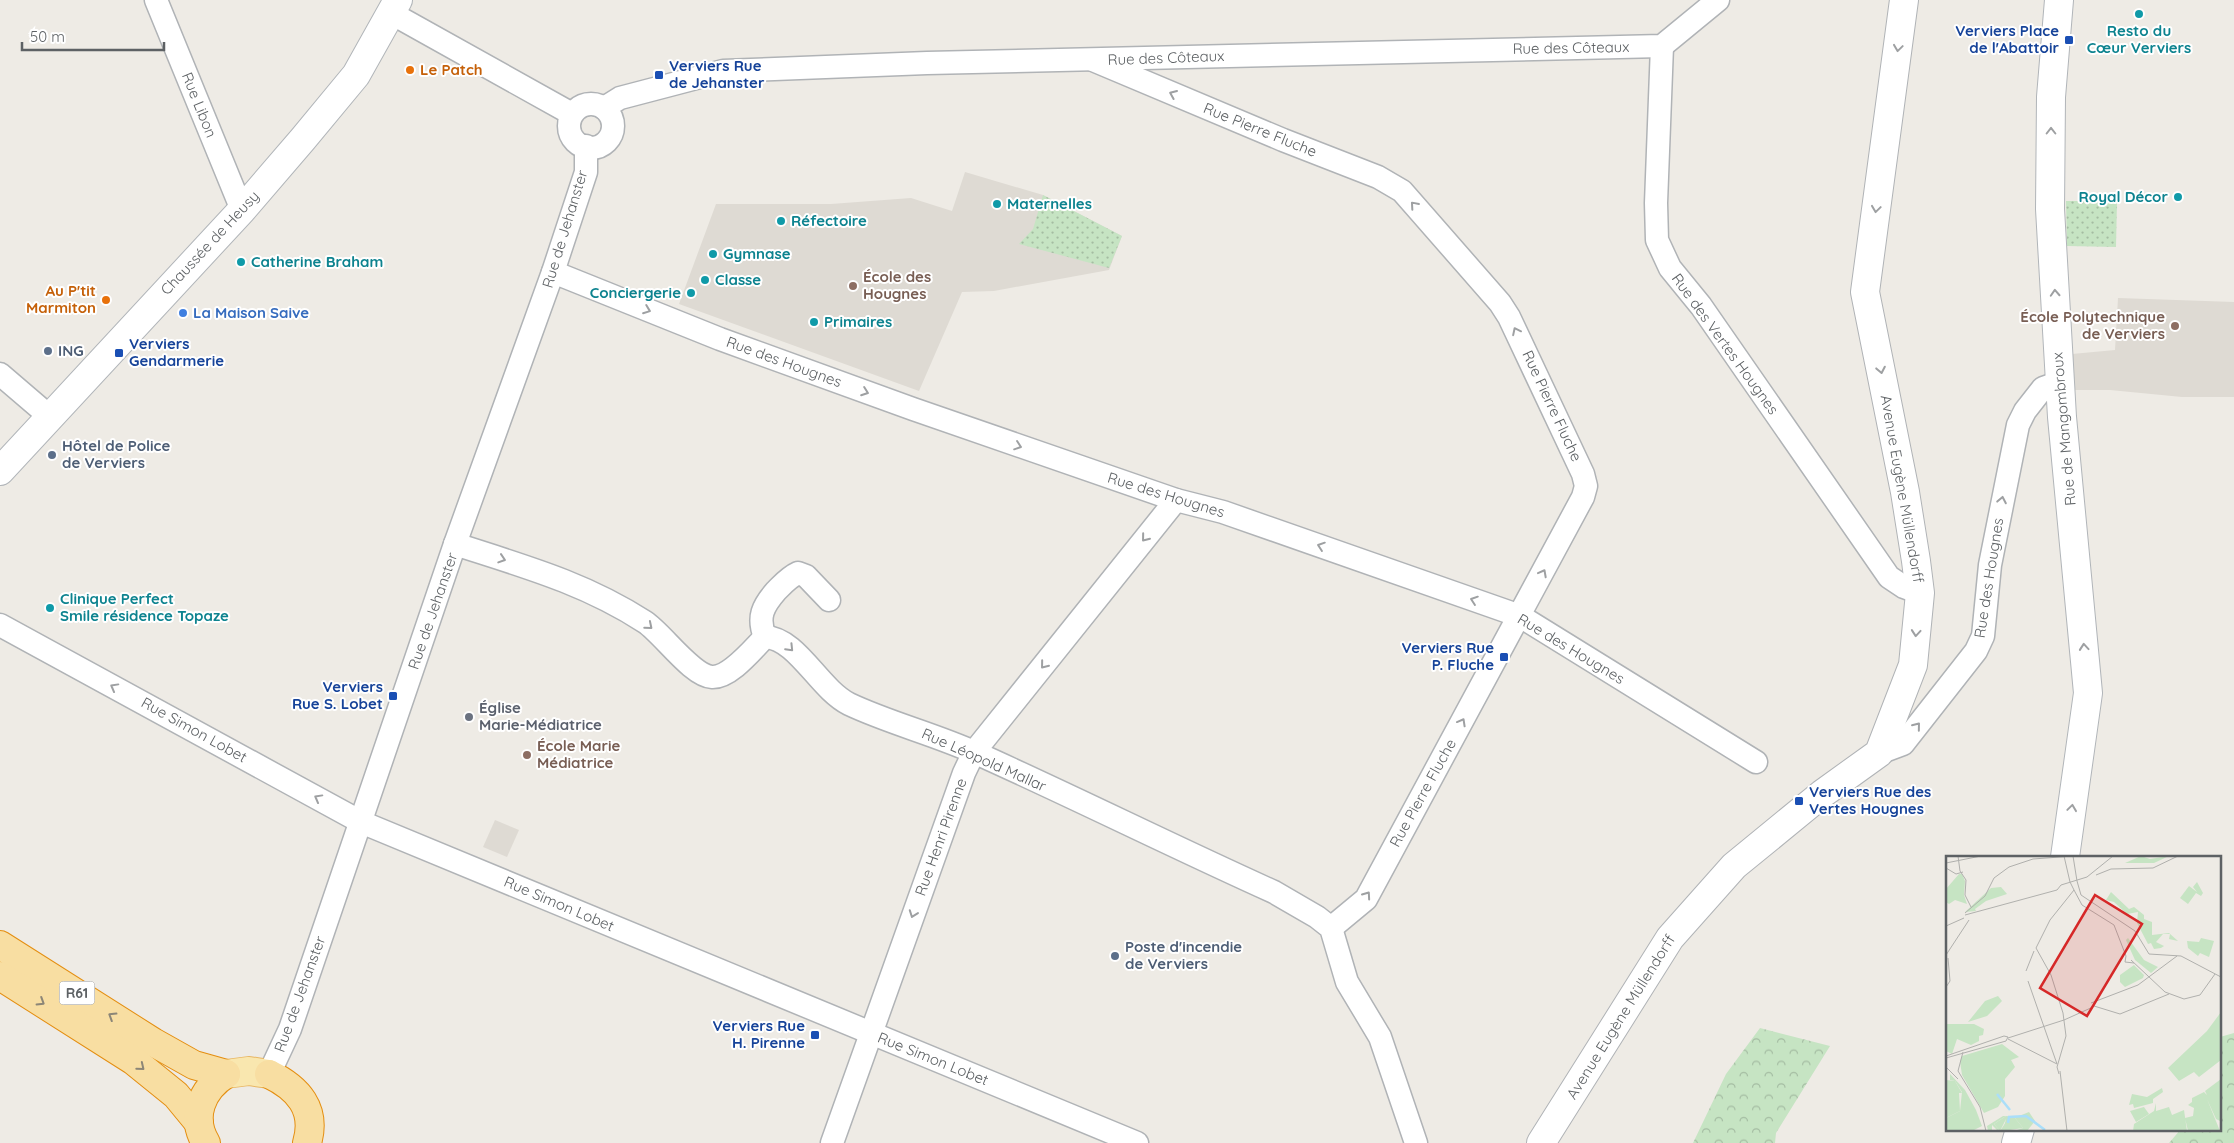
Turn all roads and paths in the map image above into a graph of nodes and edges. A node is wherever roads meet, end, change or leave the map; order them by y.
1 (156, 0) edge
2 (1718, 0) edge
3 (1904, 0) edge
4 (2059, 0) edge
5 (394, 7) edge
6 (1662, 46) junction
7 (1093, 60) junction
8 (612, 103) junction
9 (572, 114) junction
10 (586, 146) junction
11 (242, 210) junction
12 (553, 272) junction
13 (0, 374) edge
14 (2060, 382) junction
15 (48, 416) junction
16 (0, 470) edge
17 (1176, 500) junction
18 (455, 544) junction
19 (1920, 593) junction
20 (828, 600) dead end
21 (1520, 616) junction
22 (0, 625) edge
23 (765, 637) junction
24 (974, 752) junction
25 (1878, 753) junction
26 (1756, 762) dead end
27 (360, 822) junction
28 (2065, 856) edge
29 (1331, 928) junction
30 (0, 945) edge
31 (0, 976) edge
32 (871, 1033) junction
33 (226, 1074) junction
34 (269, 1074) junction
35 (2020, 1130) edge
36 (202, 1133) edge
37 (314, 1139) edge
38 (832, 1143) edge
39 (1137, 1143) edge
40 (1416, 1143) edge
41 (1541, 1143) edge
42 (2016, 1143) edge

1 - 11 street, Rue Libon
2 - 6 street
3 -> 19 main road, Avenue Eugène Müllendorff
14 -> 4 main road, Rue de Mangombroux
5 - 9 street
5 - 11 main road, Chaussée de Heusy
6 - 7 street, Rue des Côteaux
6 - 19 street, Rue des Vertes Hougnes
7 - 8 street, Rue des Côteaux
21 -> 7 street, Rue Pierre Fluche
8 - 9 street
8 - 10 street
9 - 10 street
10 - 12 street, Rue de Jehanster
11 - 15 main road, Chaussée de Heusy
12 -> 17 street, Rue des Hougnes
12 - 18 street, Rue de Jehanster
13 - 15 street
25 -> 14 street, Rue des Hougnes
28 -> 14 main road, Rue de Mangombroux
15 - 16 main road, Chaussée de Heusy
21 -> 17 street, Rue des Hougnes
17 -> 24 street, Rue Henri Pirenne
18 -> 23 street
18 - 27 street, Rue de Jehanster
19 -> 25 main road, Avenue Eugène Müllendorff
20 - 23 street
21 - 26 street, Rue des Hougnes
29 -> 21 street, Rue Pierre Fluche
27 -> 22 street, Rue Simon Lobet
23 -> 24 street, Rue Léopold Mallar
24 - 29 street, Rue Léopold Mallar
24 -> 32 street, Rue Henri Pirenne
25 - 41 main road, Avenue Eugène Müllendorff
27 - 32 street, Rue Simon Lobet
27 - 34 street, Rue de Jehanster
29 - 40 street
33 -> 30 highway, R61
31 -> 36 highway, R61
32 - 38 street, Rue Henri Pirenne
32 - 39 street, Rue Simon Lobet
33 - 34 main road, R61
33 - 36 highway, R61
34 - 37 highway, R61
35 - 42 main road

